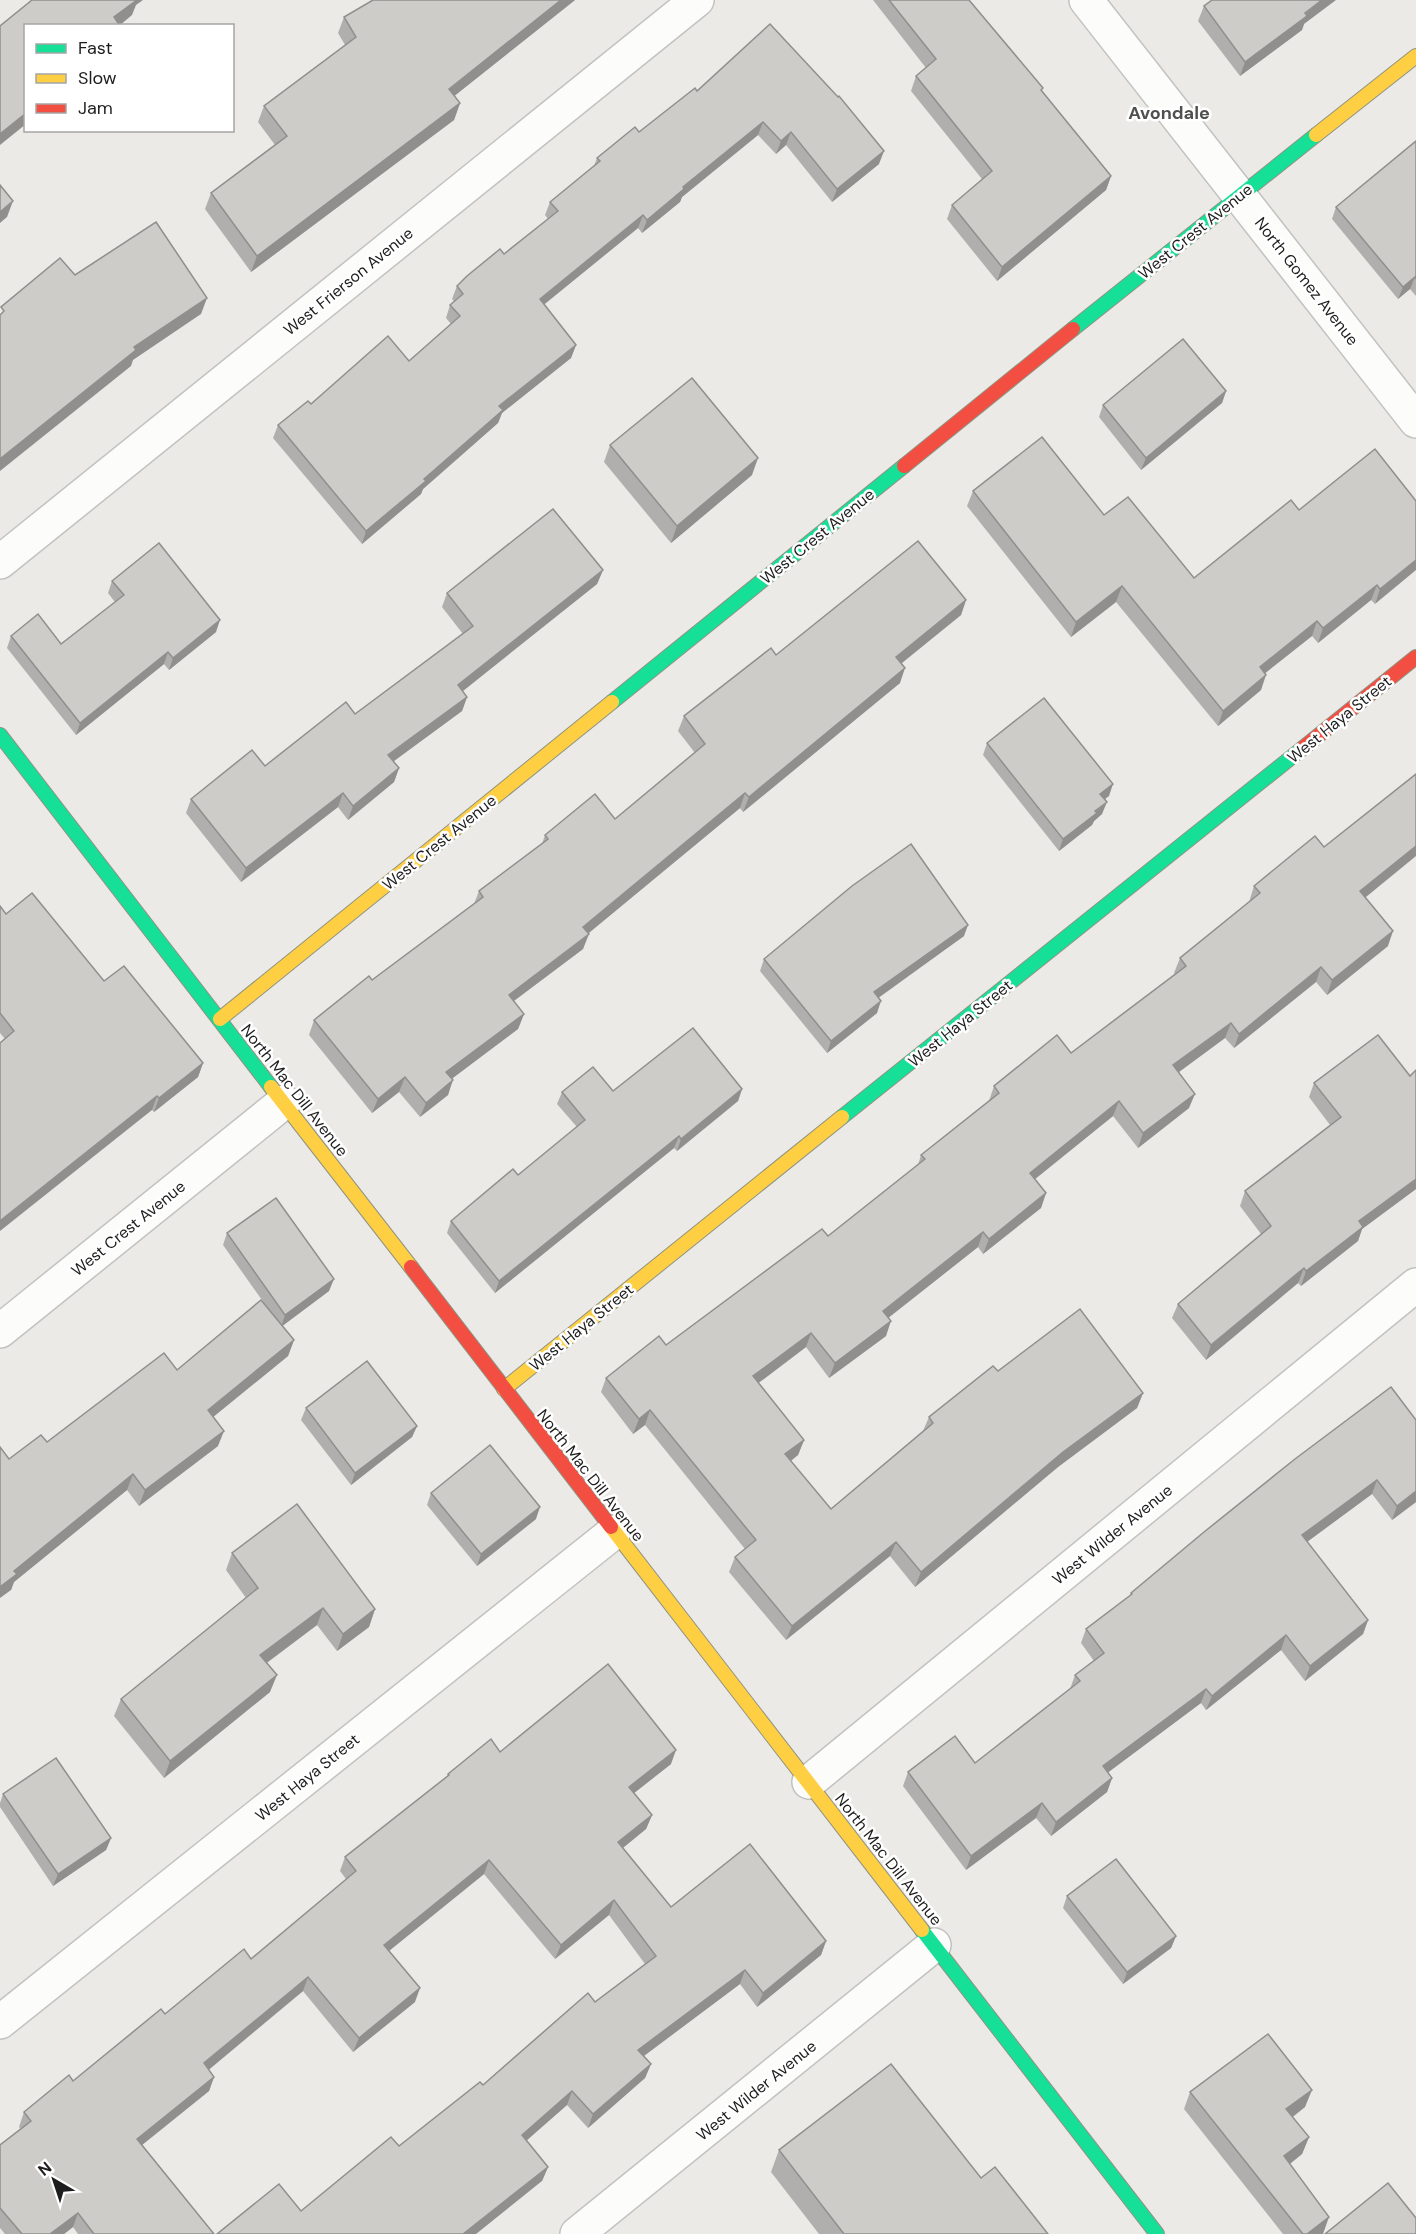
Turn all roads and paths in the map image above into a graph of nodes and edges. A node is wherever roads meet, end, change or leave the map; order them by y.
1 (697, 0) edge
2 (1086, 0) edge
3 (1416, 56) edge
4 (1239, 195) junction
5 (1416, 421) edge
6 (0, 562) edge
7 (1416, 657) edge
8 (0, 735) edge
9 (220, 1019) junction
10 (284, 1102) junction
11 (1416, 1285) edge
12 (0, 1331) edge
13 (504, 1389) junction
14 (614, 1532) junction
15 (809, 1782) junction
16 (934, 1946) junction
17 (0, 2022) edge
18 (577, 2234) edge
19 (1157, 2234) edge

1 - 6 street, West Frierson Avenue
2 - 4 street, North Gomez Avenue
3 - 4 street, West Crest Avenue
4 - 5 street, North Gomez Avenue
4 - 9 street, West Crest Avenue
7 - 13 street, West Haya Street
8 - 9 street, North Mac Dill Avenue
9 - 10 street, North Mac Dill Avenue
10 - 12 street, West Crest Avenue
10 - 13 street, North Mac Dill Avenue
11 - 15 street, West Wilder Avenue
13 - 14 street, North Mac Dill Avenue
14 - 15 street, North Mac Dill Avenue
14 - 17 street, West Haya Street
15 - 16 street, North Mac Dill Avenue
16 - 18 street, West Wilder Avenue
16 - 19 street, North Mac Dill Avenue

